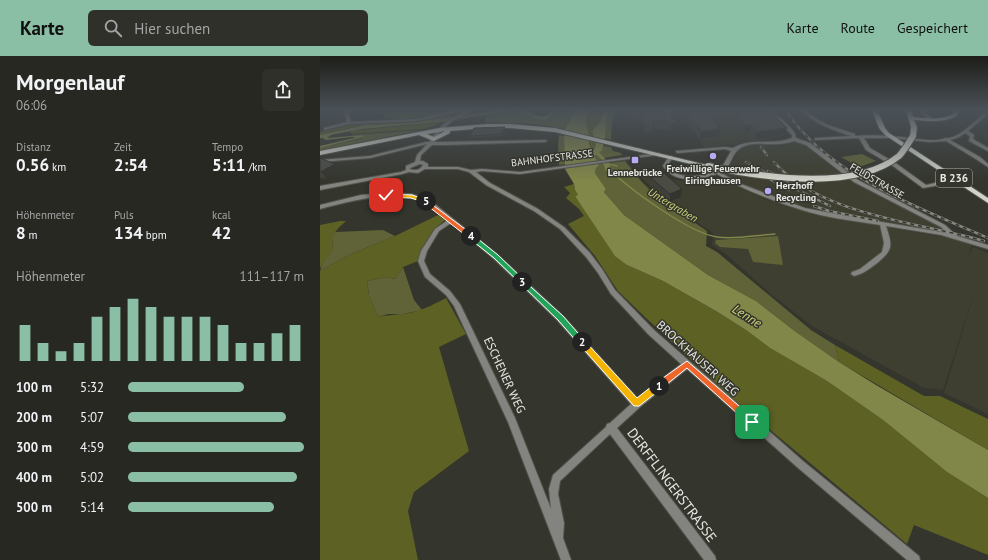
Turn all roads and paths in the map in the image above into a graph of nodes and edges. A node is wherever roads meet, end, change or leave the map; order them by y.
1 (414, 134) junction
2 (417, 134) edge
3 (437, 134) edge
4 (444, 134) edge
5 (565, 134) edge
6 (793, 134) edge
7 (849, 134) edge
8 (888, 134) edge
9 (913, 134) edge
10 (963, 134) edge
11 (969, 134) edge
12 (859, 137) junction
13 (891, 137) junction
14 (794, 139) junction
15 (817, 139) dead end
16 (945, 139) junction
17 (433, 141) junction
18 (545, 142) dead end
19 (735, 150) junction
20 (988, 150) edge
21 (678, 152) dead end
22 (320, 153) edge
23 (657, 154) junction
24 (671, 157) junction
25 (320, 161) edge
26 (417, 163) junction
27 (988, 166) edge
28 (424, 168) junction
29 (409, 170) junction
30 (471, 171) junction
31 (718, 173) junction
32 (957, 180) junction
33 (320, 188) edge
34 (988, 200) edge
35 (320, 207) edge
36 (452, 220) junction
37 (883, 225) junction
38 (954, 236) junction
39 (988, 247) edge
40 (854, 274) dead end
41 (687, 364) junction
42 (637, 404) junction
43 (610, 427) junction
44 (558, 539) junction
45 (566, 560) edge
46 (711, 560) edge
47 (915, 560) edge

1 - 2 main road
1 - 17 main road
1 - 22 main road
3 - 17 street
4 - 17 main road
5 - 23 main road
6 - 14 street
7 - 12 street
8 - 13 main road, B 236
9 - 24 main road, bridge
10 - 16 street
11 - 20 street
12 - 13 street
12 - 15 street
12 - 32 street
13 - 16 street
13 - 32 main road, B 236
14 - 19 street
14 - 38 street, FELDSTRASSE
16 - 27 street
17 - 18 street
17 - 25 street
17 - 26 street
19 - 21 street
19 - 31 street
23 - 24 main road
23 - 30 street, BAHNHOFSTRASSE
24 - 31 street
26 - 28 street
26 - 29 street
28 - 29 street, BAHNHOFSTRASSE
28 - 30 street, BAHNHOFSTRASSE
29 - 33 street
30 - 41 street, BROCKHAUSER WEG
31 - 37 street
32 - 34 main road, B 236
35 - 36 street
36 - 42 street
36 - 44 street, ESCHENER WEG
37 - 38 street
37 - 40 street
38 - 39 street
41 - 42 street
41 - 47 street, BROCKHAUSER WEG
42 - 43 street
43 - 44 street
43 - 46 street, DERFFLINGERSTRASSE
44 - 45 street, ESCHENER WEG

